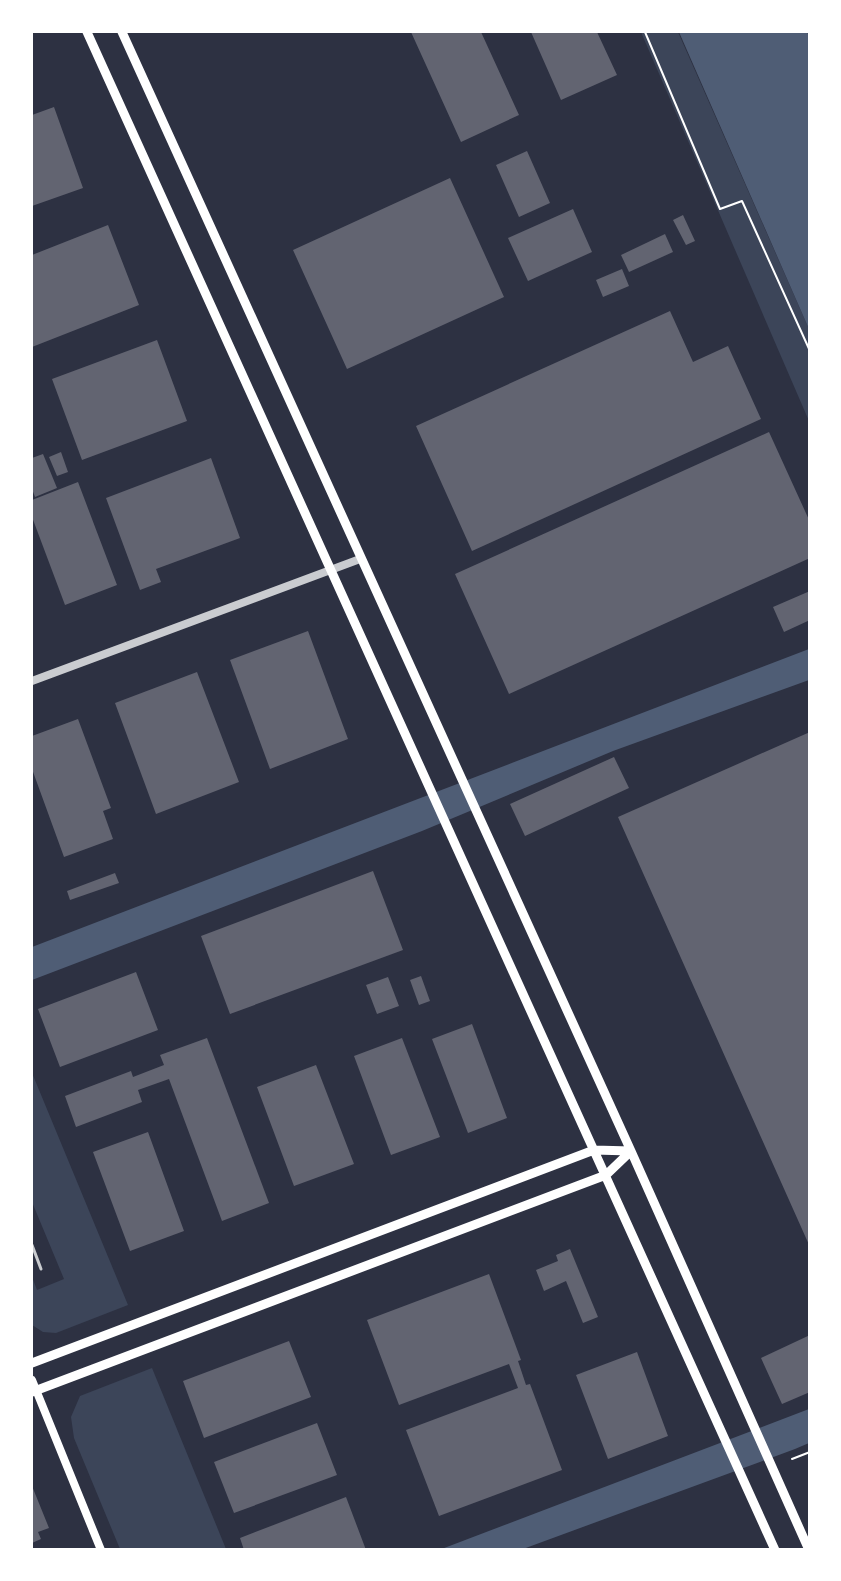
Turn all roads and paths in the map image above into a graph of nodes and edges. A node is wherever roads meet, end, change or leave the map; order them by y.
1 (87, 32) edge
2 (122, 32) edge
3 (645, 32) edge
4 (810, 351) edge
5 (360, 559) junction
6 (330, 569) junction
7 (32, 681) edge
8 (594, 1150) junction
9 (632, 1151) junction
10 (606, 1175) junction
11 (32, 1245) edge
12 (41, 1269) dead end
13 (32, 1363) edge
14 (32, 1380) edge
15 (34, 1391) edge
16 (810, 1452) edge
17 (792, 1459) dead end
18 (101, 1550) edge
19 (775, 1550) edge
20 (809, 1550) edge

1 - 6 main road
2 - 5 main road
3 - 4 path
5 - 6 street
5 - 9 main road
6 - 7 street
6 - 8 main road
8 - 9 main road
8 - 10 main road
8 - 13 main road
9 - 10 main road
9 - 20 main road
10 - 15 main road
10 - 19 main road
11 - 12 lane
14 - 15 main road
15 - 18 main road
16 - 17 path

